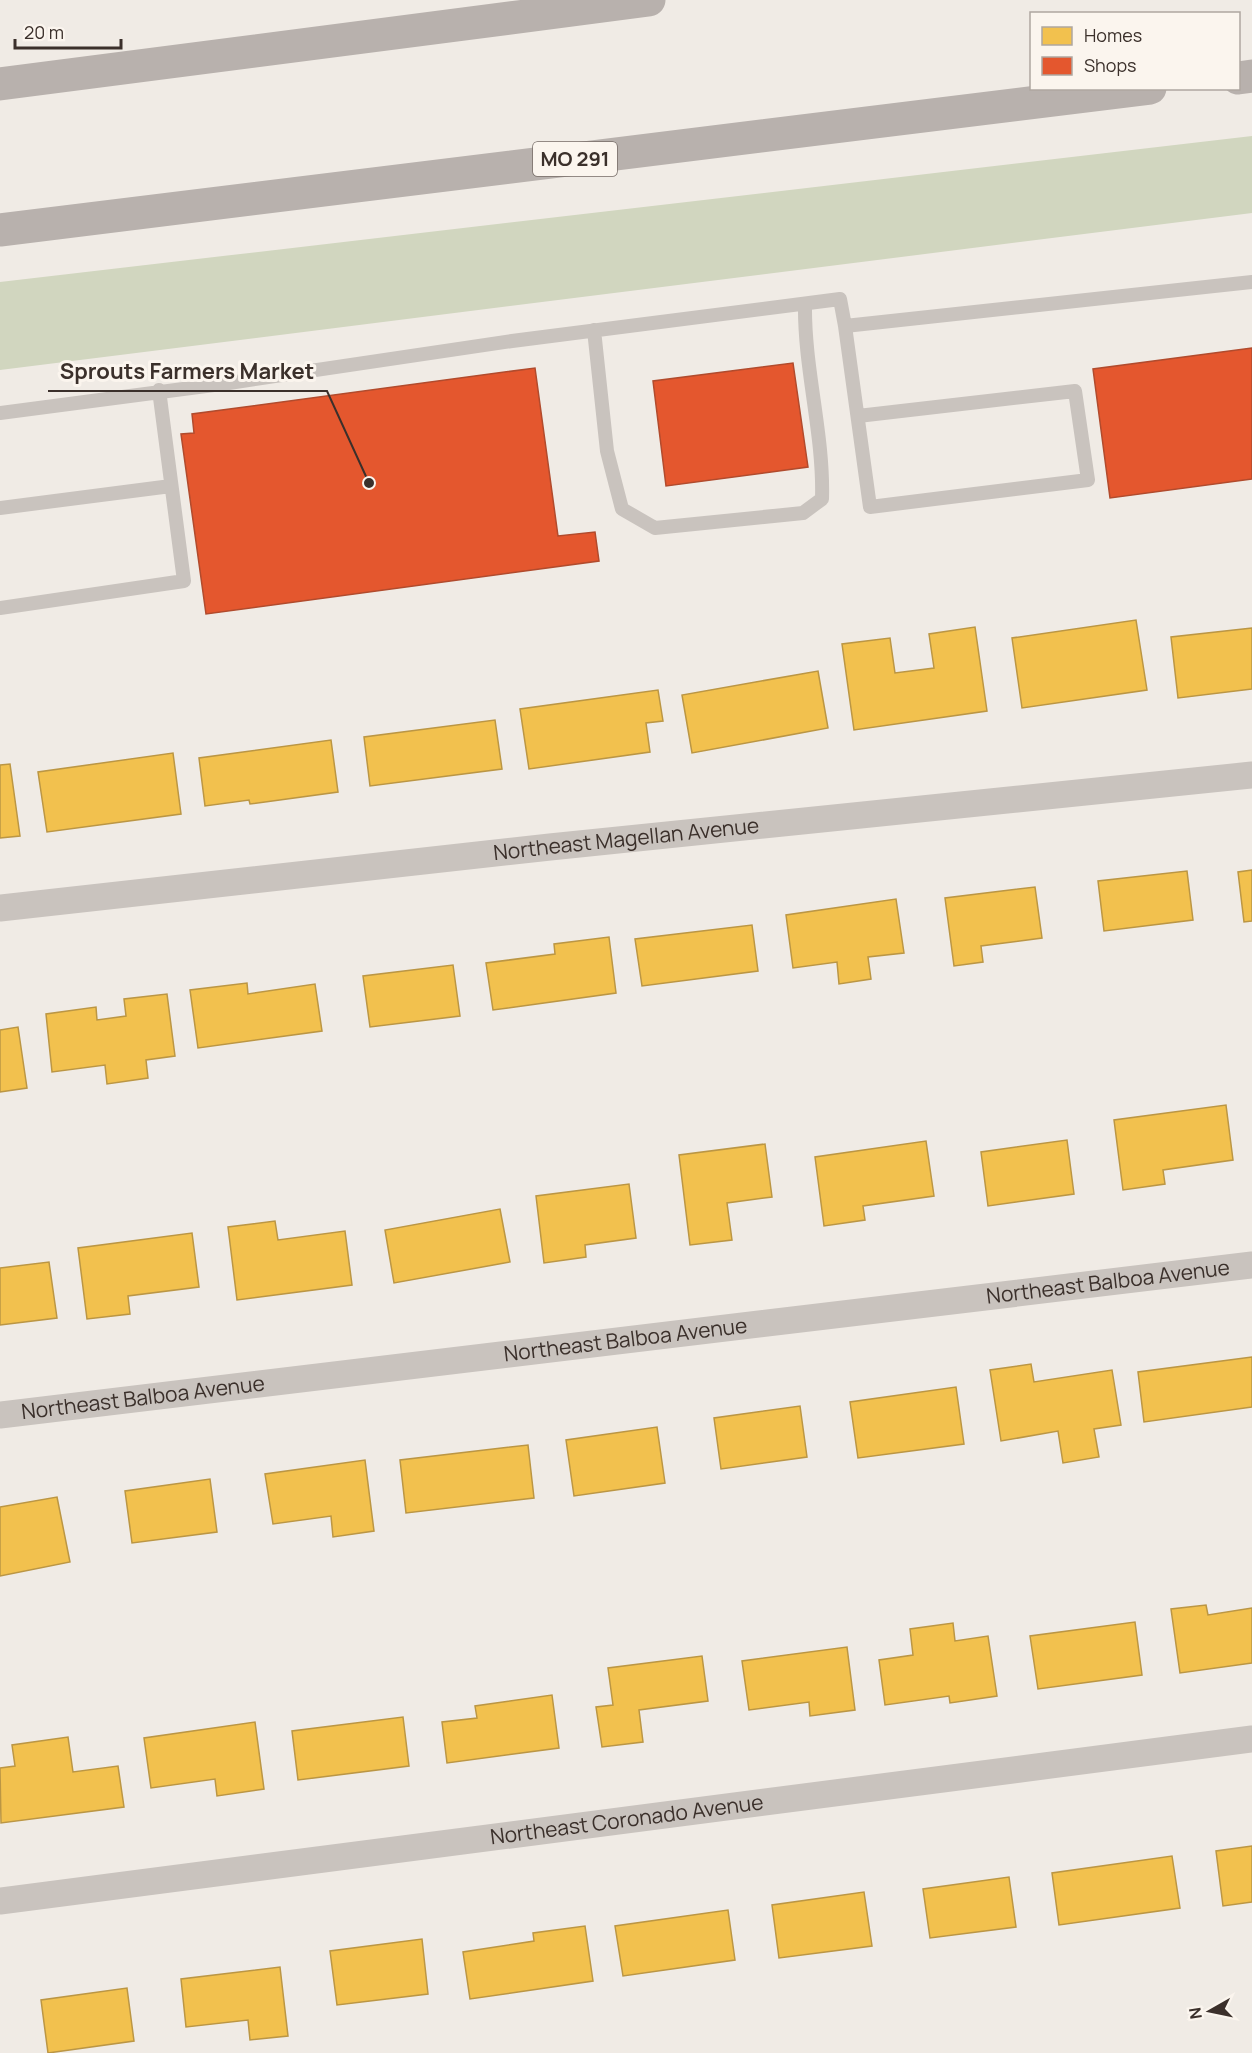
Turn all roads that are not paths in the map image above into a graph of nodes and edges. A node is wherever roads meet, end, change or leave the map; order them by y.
1 (649, 0) edge
2 (0, 84) edge
3 (1134, 90) edge
4 (0, 230) edge
5 (1252, 282) edge
6 (805, 304) junction
7 (845, 326) junction
8 (594, 330) junction
9 (159, 390) junction
10 (0, 412) edge
11 (858, 416) junction
12 (171, 486) junction
13 (0, 508) edge
14 (0, 608) edge
15 (1252, 775) edge
16 (0, 908) edge
17 (1252, 1265) edge
18 (0, 1415) edge
19 (1252, 1739) edge
20 (0, 1901) edge

1 - 2 main road
3 - 4 main road, MO 291
5 - 7 lane
6 - 7 lane
6 - 8 lane
6 - 8 lane
7 - 11 lane
8 - 9 lane
9 - 10 lane
9 - 12 lane
11 - 11 lane
12 - 13 lane
12 - 14 lane
15 - 16 street, Northeast Magellan Avenue
17 - 18 street, Northeast Balboa Avenue
19 - 20 street, Northeast Coronado Avenue

